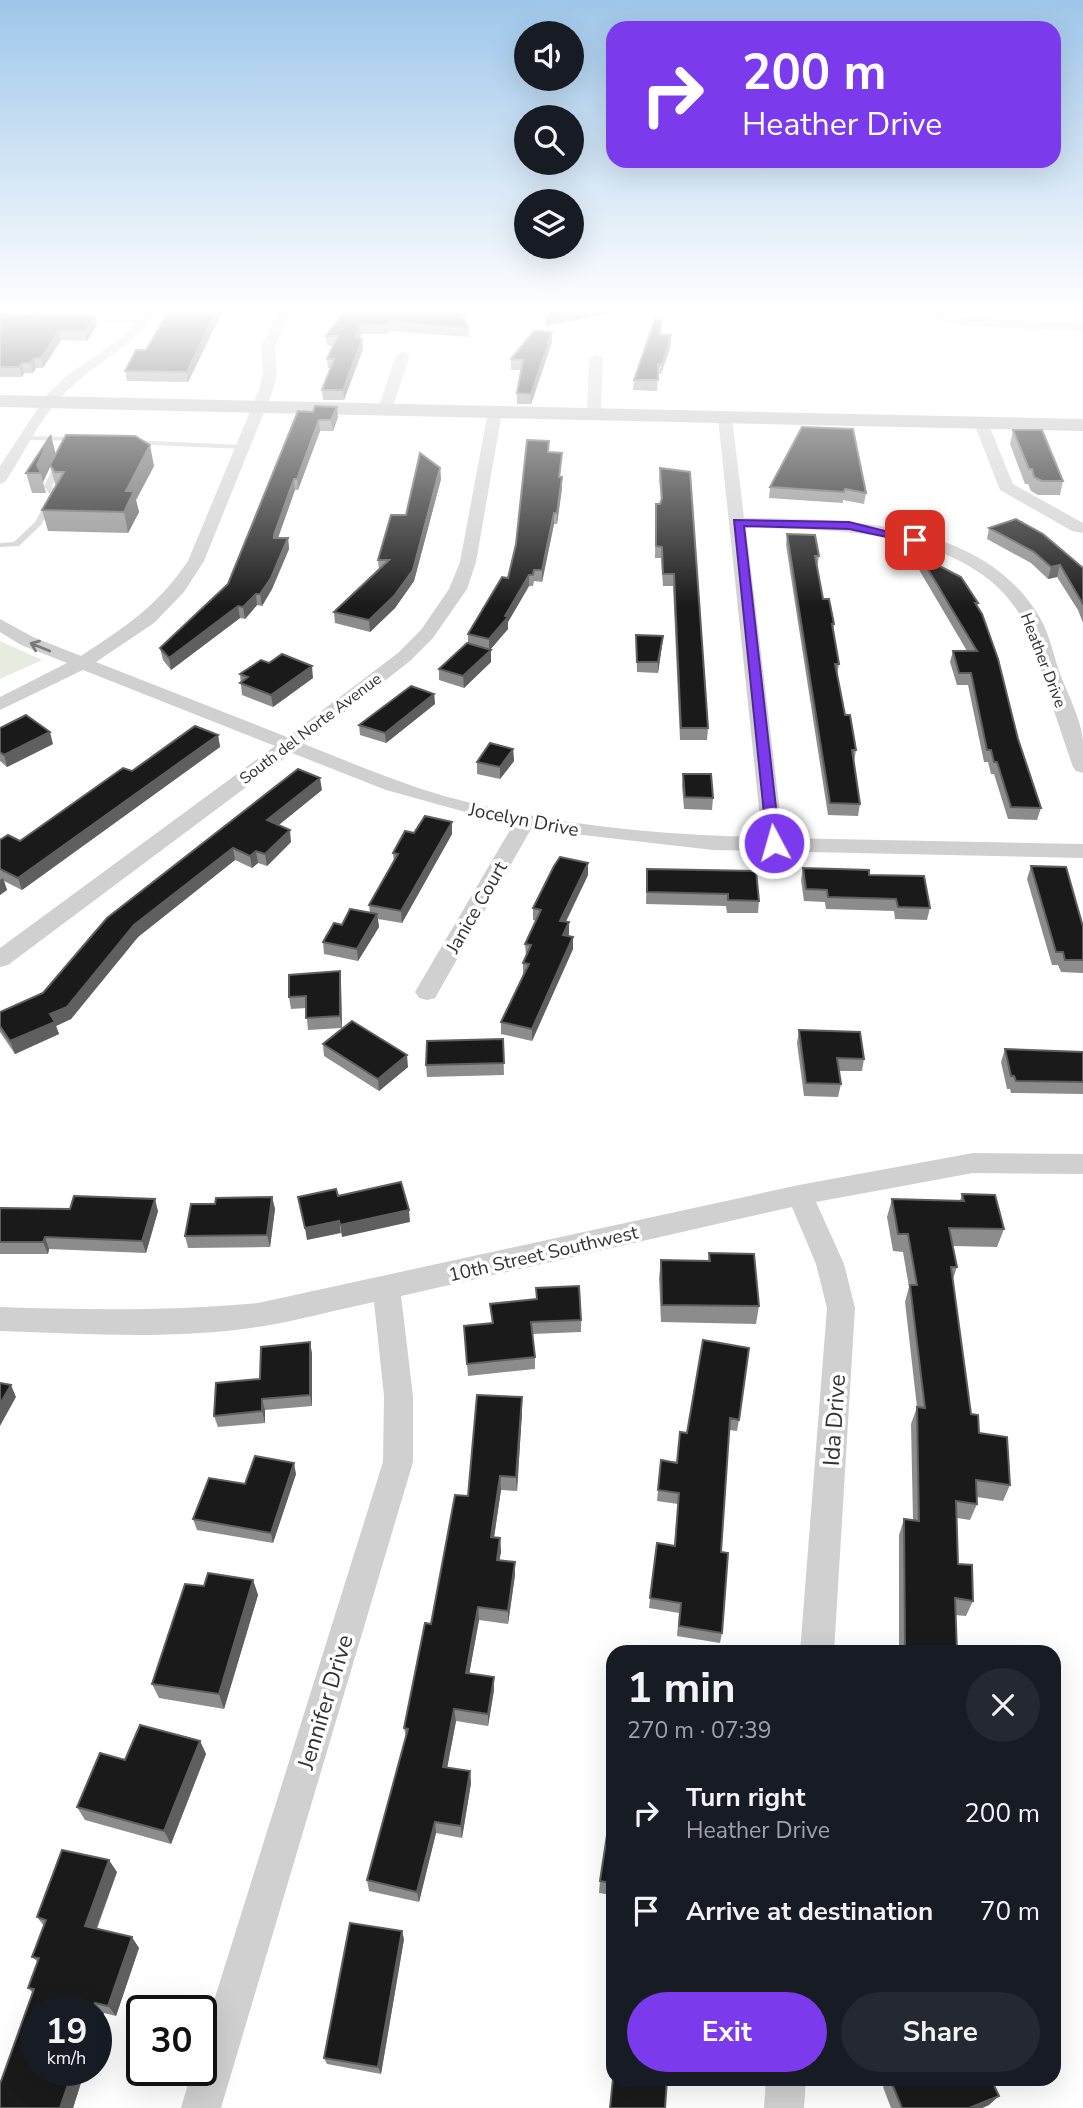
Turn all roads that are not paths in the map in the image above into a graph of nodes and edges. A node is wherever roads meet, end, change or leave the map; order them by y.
1 (43, 410) edge
2 (257, 410) edge
3 (435, 410) edge
4 (594, 410) edge
5 (495, 412) junction
6 (594, 415) junction
7 (725, 418) junction
8 (981, 423) junction
9 (1083, 425) edge
10 (26, 438) junction
11 (72, 439) junction
12 (86, 440) edge
13 (126, 442) edge
14 (243, 447) junction
15 (0, 479) edge
16 (738, 523) junction
17 (1083, 528) edge
18 (0, 545) edge
19 (0, 624) edge
20 (84, 662) junction
21 (0, 704) edge
22 (288, 745) junction
23 (1083, 767) edge
24 (524, 822) junction
25 (774, 843) junction
26 (1083, 851) edge
27 (0, 959) edge
28 (427, 992) dead end
29 (1083, 1164) edge
30 (799, 1195) junction
31 (386, 1289) junction
32 (0, 1319) edge
33 (817, 1645) edge
34 (786, 2086) edge
35 (201, 2108) edge
36 (784, 2108) edge

1 - 10 street
2 - 14 street
3 - 5 street
4 - 6 street
5 - 6 street
5 - 22 street, South del Norte Avenue
6 - 7 street
7 - 8 street
7 - 16 street
8 - 9 street
8 - 17 street
10 - 11 lane
10 - 15 street
11 - 12 lane
11 - 18 lane
13 - 14 lane
14 - 20 street
16 - 23 street, Heather Drive
16 - 25 street
20 -> 19 street, Jocelyn Drive
20 - 21 street
20 - 22 street, Jocelyn Drive
22 - 24 street, Jocelyn Drive
22 - 27 street, South del Norte Avenue
24 - 25 street, Jocelyn Drive
24 - 28 street, Janice Court
25 - 26 street, Jocelyn Drive
29 - 30 street, 10th Street Southwest
30 - 31 street, 10th Street Southwest
30 - 33 street, Ida Drive
31 - 32 street, 10th Street Southwest
31 - 35 street, Jennifer Drive
34 - 36 street

